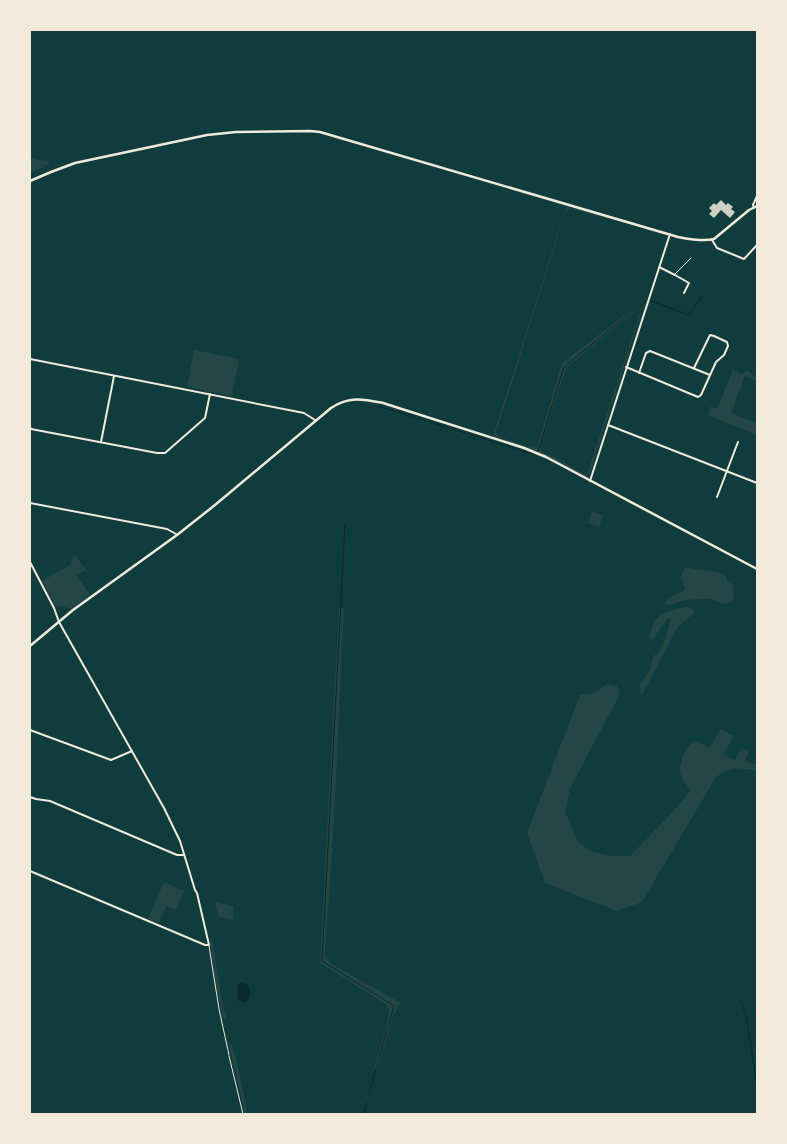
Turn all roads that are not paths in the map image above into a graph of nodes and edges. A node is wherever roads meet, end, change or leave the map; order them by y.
1 (30, 181) edge
2 (757, 196) edge
3 (755, 207) edge
4 (670, 234) junction
5 (712, 240) junction
6 (757, 245) edge
7 (691, 258) dead end
8 (659, 268) junction
9 (675, 274) junction
10 (684, 293) dead end
11 (30, 359) edge
12 (626, 367) junction
13 (694, 368) junction
14 (639, 373) junction
15 (114, 375) junction
16 (710, 375) junction
17 (210, 394) junction
18 (315, 420) junction
19 (607, 424) junction
20 (30, 427) edge
21 (101, 442) junction
22 (738, 442) dead end
23 (726, 471) junction
24 (590, 481) junction
25 (757, 483) edge
26 (717, 497) dead end
27 (30, 503) edge
28 (177, 535) junction
29 (30, 562) edge
30 (757, 568) edge
31 (59, 622) junction
32 (30, 646) edge
33 (30, 730) edge
34 (132, 751) junction
35 (30, 797) edge
36 (184, 855) junction
37 (30, 871) edge
38 (209, 945) junction
39 (229, 1055) road end

1 - 4 street
2 - 3 street
3 - 5 street
4 - 5 street
4 - 8 street
5 - 6 street
7 - 9 lane
8 - 9 street
8 - 12 street
9 - 10 street
11 - 15 street
12 - 14 street
12 - 19 street
13 - 14 street
13 - 16 street
13 - 16 street
14 - 16 street
15 - 17 street
15 - 21 street
17 - 18 street
17 - 21 street
18 - 24 street
18 - 28 street
19 - 23 street
19 - 24 street
20 - 21 street
22 - 23 street
23 - 25 street
23 - 26 street
24 - 30 street
27 - 28 street
28 - 31 street
29 - 31 street
31 - 32 street
31 - 34 street
33 - 34 street
34 - 36 street
35 - 36 street
36 - 38 street
37 - 38 street
38 - 39 lane

